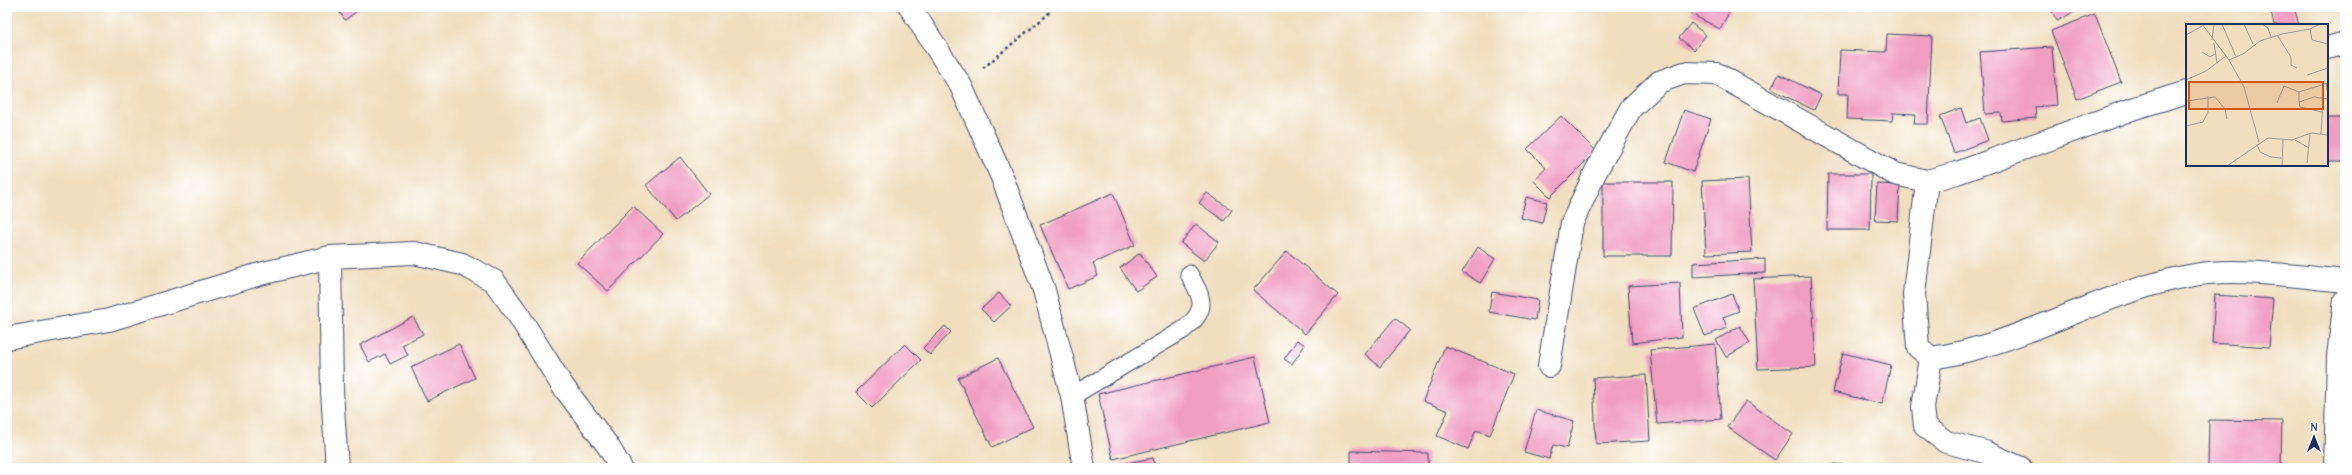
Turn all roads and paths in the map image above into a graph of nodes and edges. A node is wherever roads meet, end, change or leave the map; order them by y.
1 (910, 7) edge
2 (1054, 7) edge
3 (2345, 43) edge
4 (2328, 48) edge
5 (961, 86) junction
6 (2186, 92) edge
7 (1927, 181) junction
8 (330, 257) junction
9 (1189, 274) dead end
10 (2345, 281) edge
11 (2345, 300) edge
12 (7, 338) edge
13 (1931, 358) junction
14 (1549, 366) dead end
15 (1072, 396) junction
16 (337, 468) edge
17 (621, 468) edge
18 (1084, 468) edge
19 (2021, 468) edge
20 (2335, 468) edge

1 - 5 street
2 - 5 path
3 - 4 street
5 - 15 street
6 - 7 street
7 - 13 street
7 - 14 street
8 - 12 street
8 - 16 street
8 - 17 street
9 - 15 lane
10 - 13 street
11 - 20 street
13 - 19 street
15 - 18 street

